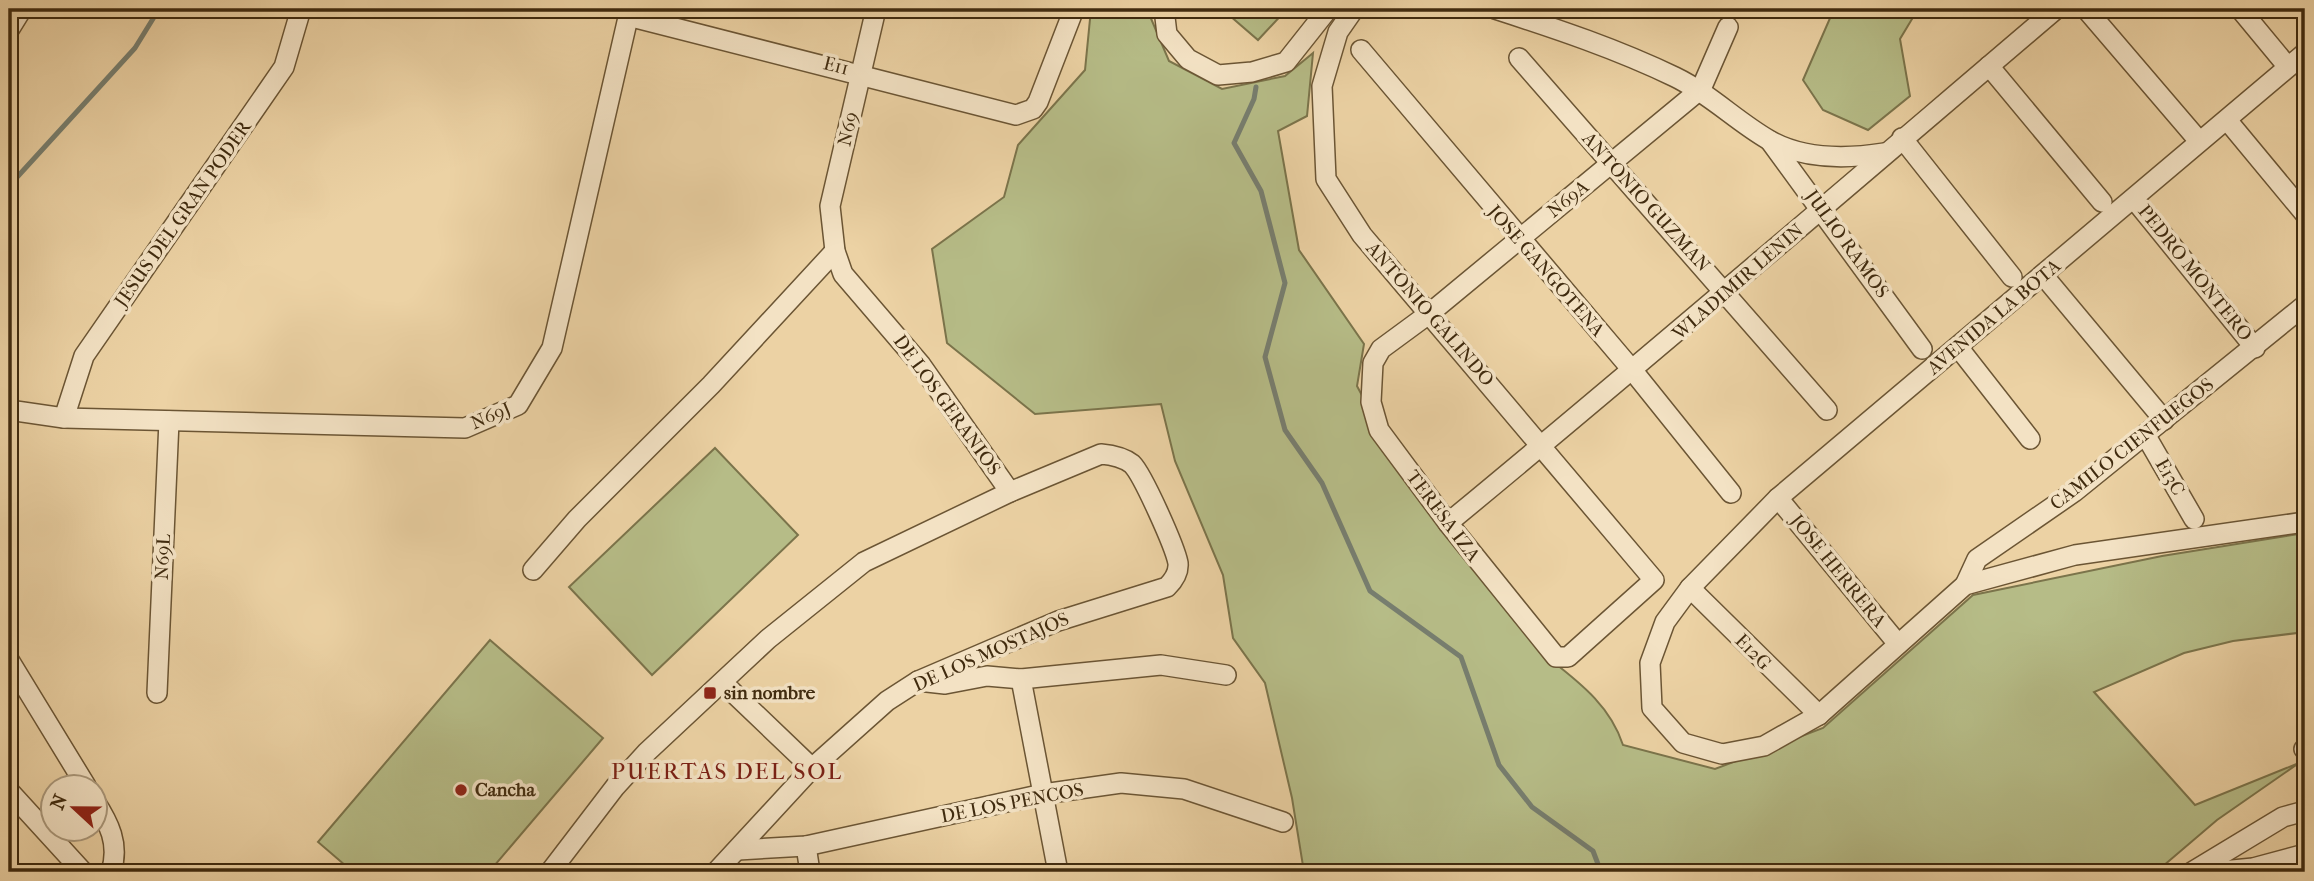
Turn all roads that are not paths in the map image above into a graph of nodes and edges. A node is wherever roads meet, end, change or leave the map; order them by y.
1 (22, 9) edge
2 (301, 9) edge
3 (876, 9) edge
4 (1074, 9) edge
5 (1164, 9) edge
6 (1328, 9) edge
7 (1354, 9) edge
8 (1495, 9) edge
9 (2056, 9) edge
10 (2086, 9) edge
11 (2240, 9) edge
12 (629, 12) edge
13 (1728, 27) dead end
14 (9, 30) edge
15 (1361, 50) dead end
16 (2305, 53) edge
17 (1519, 58) dead end
18 (1989, 66) junction
19 (2288, 67) junction
20 (861, 73) junction
21 (1701, 89) junction
22 (2227, 120) junction
23 (1902, 138) junction
24 (1770, 141) junction
25 (2199, 141) junction
26 (1885, 152) junction
27 (1612, 163) junction
28 (2134, 198) junction
29 (2102, 202) dead end
30 (1822, 209) junction
31 (2305, 214) edge
32 (1518, 239) junction
33 (835, 251) junction
34 (2043, 275) junction
35 (2012, 277) dead end
36 (1727, 293) junction
37 (2305, 306) edge
38 (1430, 313) junction
39 (1958, 347) junction
40 (2255, 348) junction
41 (1381, 349) joint
42 (1922, 349) dead end
43 (1633, 371) junction
44 (9, 410) edge
45 (1828, 410) dead end
46 (64, 418) junction
47 (2164, 420) junction
48 (169, 421) junction
49 (2146, 436) junction
50 (2030, 439) dead end
51 (1542, 445) junction
52 (1101, 454) joint
53 (1010, 492) junction
54 (1731, 493) dead end
55 (1778, 498) junction
56 (2194, 519) dead end
57 (2305, 522) edge
58 (1448, 523) junction
59 (533, 570) dead end
60 (1965, 585) junction
61 (1690, 588) junction
62 (1898, 644) junction
63 (1568, 657) joint
64 (9, 660) edge
65 (1226, 675) dead end
66 (1021, 679) junction
67 (918, 681) junction
68 (723, 683) junction
69 (157, 693) dead end
70 (1819, 715) junction
71 (812, 768) junction
72 (77, 772) edge
73 (9, 791) edge
74 (1043, 794) junction
75 (2305, 811) edge
76 (108, 821) edge
77 (1283, 822) dead end
78 (806, 846) junction
79 (737, 850) junction
80 (2305, 854) edge
81 (83, 872) edge
82 (111, 872) edge
83 (550, 872) edge
84 (716, 872) edge
85 (810, 872) edge
86 (1058, 872) edge
87 (2192, 872) edge
88 (2212, 872) edge

1 - 14 street
2 - 46 street, JESUS DEL GRAN PODER
3 - 20 street, N69
4 - 20 street, E11
5 - 6 street
7 - 38 street, ANTONIO GALINDO
8 - 21 street, JULIO RAMOS
9 - 18 street, WLADIMIR LENIN
10 - 25 street
11 - 19 street
12 - 20 street, E11
12 - 48 street, N69J
13 - 21 street, N69A
15 - 32 street, JOSE GANGOTENA
16 - 19 street, AVENIDA LA BOTA
17 - 27 street, ANTONIO GUZMAN
18 - 23 street, WLADIMIR LENIN
18 - 29 street
19 - 22 street, AVENIDA LA BOTA
20 - 33 street, N69
21 - 24 street, JULIO RAMOS
21 - 27 street, N69A
22 - 25 street, AVENIDA LA BOTA
22 - 31 street
23 - 26 street, WLADIMIR LENIN
23 - 35 street
24 - 26 street, JULIO RAMOS
24 - 30 street, JULIO RAMOS
25 - 28 street, AVENIDA LA BOTA
26 - 30 street, WLADIMIR LENIN
27 - 32 street, N69A
27 - 36 street, ANTONIO GUZMAN
28 - 34 street, AVENIDA LA BOTA
28 - 40 street, PEDRO MONTERO
30 - 36 street, WLADIMIR LENIN
30 - 42 street, JULIO RAMOS
32 - 38 street, N69A
32 - 43 street, JOSE GANGOTENA
33 - 53 street, DE LOS GERANIOS
33 - 59 street
34 - 39 street, AVENIDA LA BOTA
34 - 47 street
36 - 43 street, WLADIMIR LENIN
36 - 45 street, ANTONIO GUZMAN
37 - 40 street, CAMILO CIENFUEGOS
38 - 41 street, N69A
38 - 51 street, ANTONIO GALINDO
39 - 50 street
39 - 55 street, AVENIDA LA BOTA
40 - 47 street, CAMILO CIENFUEGOS
41 - 58 street, TERESA IZA
43 - 51 street, WLADIMIR LENIN
43 - 54 street, JOSE GANGOTENA
44 - 46 street, N69J
46 - 48 street, N69J
47 - 49 street, CAMILO CIENFUEGOS
48 - 69 street, N69L
49 - 56 street, E13C
49 - 60 street, CAMILO CIENFUEGOS
51 - 58 street, WLADIMIR LENIN
51 - 63 street, ANTONIO GALINDO
52 - 53 street, DE LOS GERANIOS
52 - 67 street, DE LOS MOSTAJOS
53 - 68 street, DE LOS GERANIOS
55 - 61 street, AVENIDA LA BOTA
55 - 62 street, JOSE HERRERA
57 - 60 street
58 - 63 street, TERESA IZA
60 - 62 street, AVENIDA LA BOTA
61 - 70 street, E12G
61 - 70 street, AVENIDA LA BOTA
62 - 70 street, AVENIDA LA BOTA
64 - 72 street
65 - 66 street
66 - 67 street
66 - 74 street
67 - 71 street, DE LOS MOSTAJOS
68 - 71 street
68 - 83 street, DE LOS GERANIOS
71 - 79 street, DE LOS MOSTAJOS
73 - 81 street
74 - 77 street, DE LOS PENCOS
74 - 78 street, DE LOS PENCOS
74 - 86 street
75 - 87 street
76 - 82 street
78 - 79 street, DE LOS PENCOS
78 - 85 street
79 - 84 street, DE LOS MOSTAJOS
80 - 88 street

